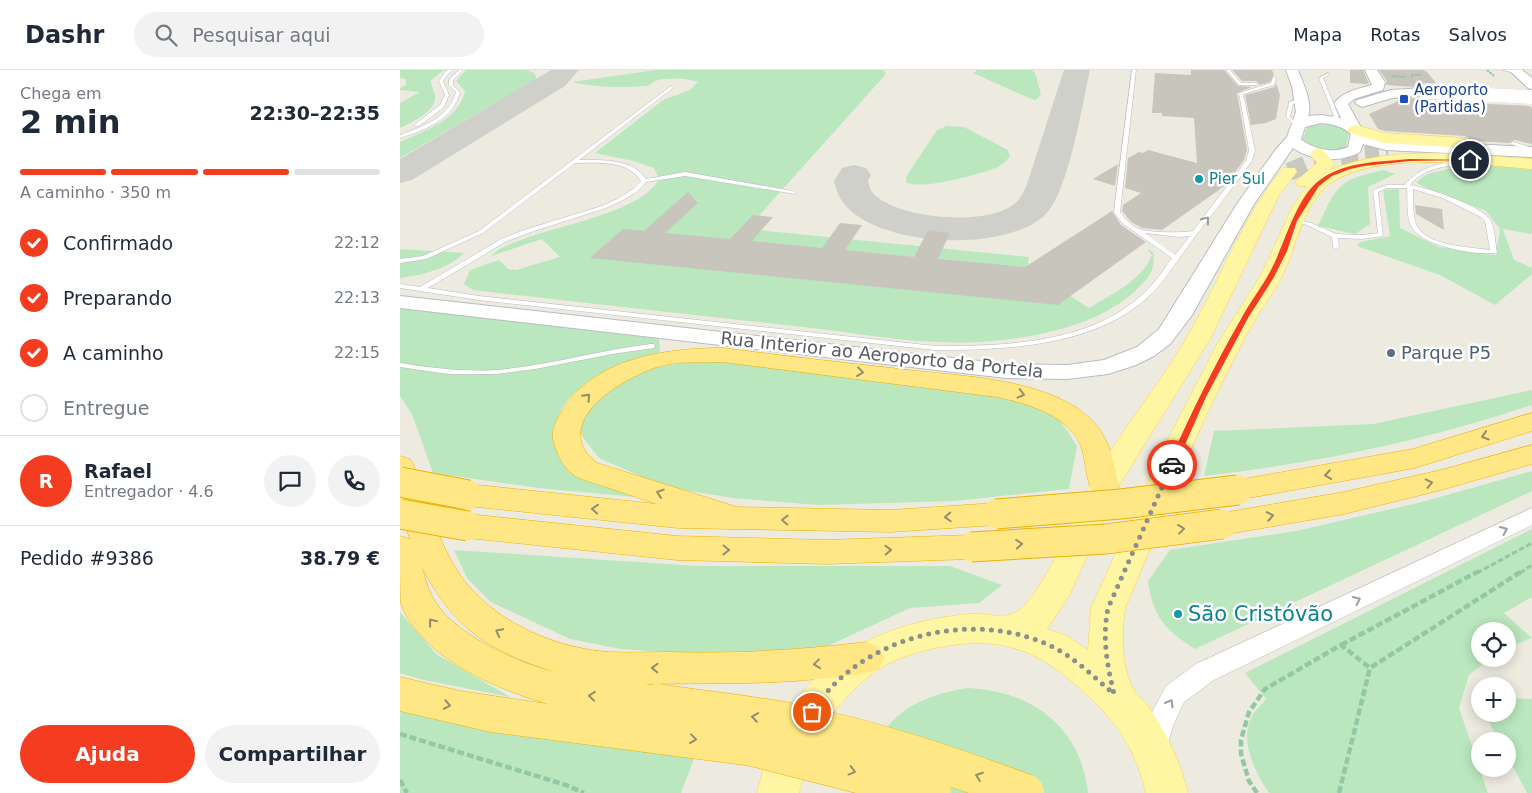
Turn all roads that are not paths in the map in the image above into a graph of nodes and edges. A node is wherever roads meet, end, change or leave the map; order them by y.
1 (451, 70) edge
2 (461, 70) edge
3 (1134, 70) edge
4 (1228, 70) edge
5 (1292, 70) edge
6 (1371, 70) edge
7 (1505, 70) edge
8 (1517, 72) edge
9 (1328, 74) dead end
10 (1532, 76) edge
11 (1274, 78) dead end
12 (1261, 82) dead end
13 (1240, 84) junction
14 (1532, 85) edge
15 (671, 87) dead end
16 (1241, 93) junction
17 (1532, 96) edge
18 (1512, 102) dead end
19 (1328, 121) junction
20 (1297, 131) junction
21 (1354, 132) junction
22 (400, 133) edge
23 (400, 137) edge
24 (1388, 151) tunnel mouth
25 (1525, 151) edge
26 (574, 161) junction
27 (1482, 161) junction
28 (1320, 162) junction
29 (1282, 164) junction
30 (1532, 164) edge
31 (644, 181) junction
32 (1408, 187) junction
33 (793, 193) dead end
34 (1295, 221) junction
35 (1136, 230) junction
36 (1195, 234) junction
37 (1335, 236) junction
38 (1336, 247) dead end
39 (1176, 258) junction
40 (400, 261) edge
41 (400, 286) edge
42 (422, 289) junction
43 (400, 302) edge
44 (1198, 339) junction
45 (651, 346) dead end
46 (400, 365) edge
47 (1532, 422) edge
48 (1532, 454) edge
49 (400, 466) edge
50 (400, 482) edge
51 (1104, 486) junction
52 (400, 514) edge
53 (1532, 516) edge
54 (739, 519) junction
55 (400, 548) edge
56 (1014, 632) junction
57 (866, 658) junction
58 (400, 694) edge
59 (1114, 694) junction
60 (651, 718) junction
61 (1153, 748) junction
62 (778, 793) edge
63 (932, 793) edge
64 (1025, 793) edge
65 (1167, 793) edge

1 - 22 lane
2 - 23 lane
3 - 35 lane
4 - 13 lane
5 - 20 main road
6 - 21 main road
7 - 8 lane
8 - 10 main road
8 - 14 main road
9 - 19 lane
11 - 16 lane
12 - 13 lane
13 - 16 lane
15 - 26 lane
36 -> 16 lane
17 - 18 lane
17 - 21 main road, bridge
19 - 20 main road
19 - 21 main road
20 - 28 main road
20 - 29 main road, Rua Interior ao Aeroporto da Portela
21 - 25 main road
21 - 25 main road
21 - 28 main road
21 - 28 main road
24 - 25 main road
26 - 31 lane
26 - 40 lane
27 - 28 main road
27 - 30 main road
27 - 32 lane
28 - 29 main road
28 - 34 main road
28 - 44 main road
29 - 43 main road, Rua Interior ao Aeroporto da Portela
29 - 44 main road
31 - 33 lane
31 - 42 lane
32 - 32 lane
32 - 37 lane
34 - 37 lane
34 - 59 main road
35 - 36 lane
35 - 39 lane
36 - 39 lane
37 - 38 lane
39 - 42 lane
41 - 42 lane
44 - 51 main road
45 - 46 lane
47 -> 54 highway, bridge
52 -> 48 highway, bridge
57 -> 49 highway
54 -> 50 highway, bridge
54 -> 51 highway
51 - 56 main road
61 -> 53 street
60 -> 55 highway
56 - 57 main road
56 - 59 main road
57 - 62 main road
58 -> 60 highway
59 - 61 main road
60 -> 63 highway, bridge
64 -> 60 highway, bridge
61 - 65 main road

